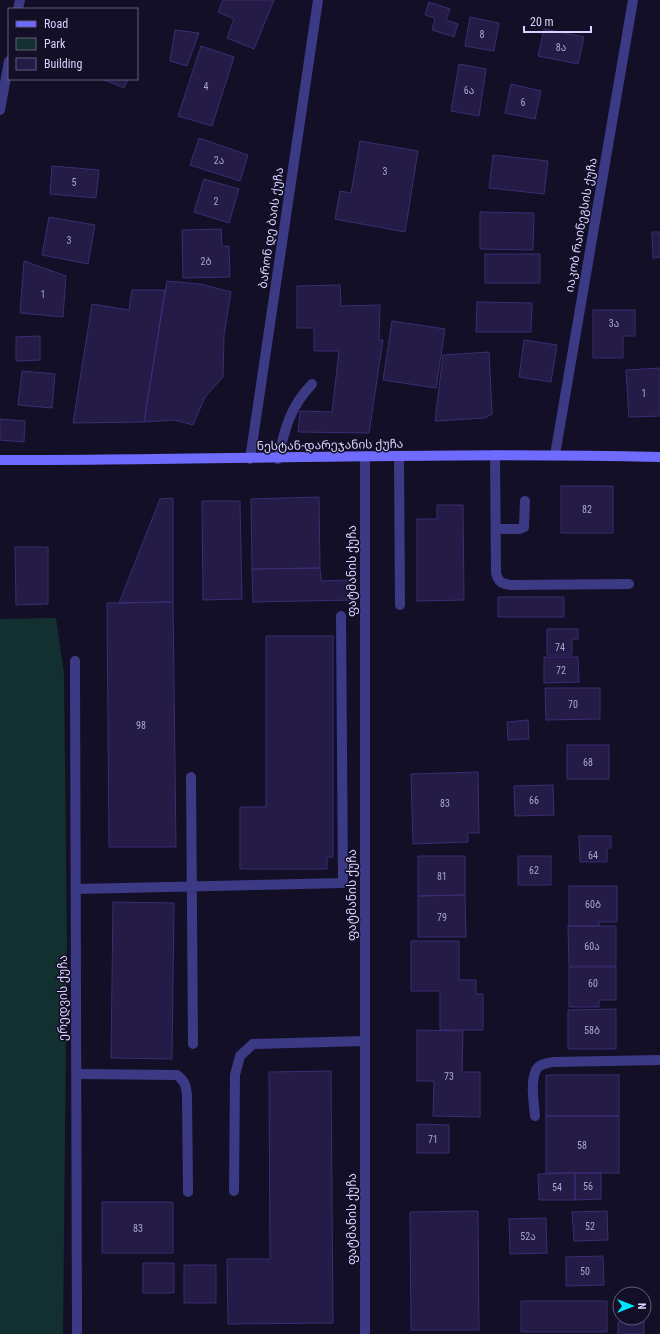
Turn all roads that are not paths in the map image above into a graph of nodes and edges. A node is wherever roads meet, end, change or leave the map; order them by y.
1 (318, 0) edge
2 (633, 0) edge
3 (8, 66) edge
4 (0, 110) edge
5 (312, 384) dead end
6 (495, 455) junction
7 (555, 455) junction
8 (364, 456) junction
9 (399, 456) junction
10 (660, 457) edge
11 (278, 458) junction
12 (250, 459) junction
13 (0, 460) edge
14 (524, 501) dead end
15 (496, 529) junction
16 (629, 584) dead end
17 (400, 605) dead end
18 (340, 616) dead end
19 (75, 661) dead end
20 (191, 777) dead end
21 (192, 886) junction
22 (76, 889) junction
23 (365, 1041) junction
24 (193, 1044) dead end
25 (660, 1060) edge
26 (77, 1074) junction
27 (535, 1116) dead end
28 (234, 1191) dead end
29 (188, 1192) dead end
30 (77, 1334) edge
31 (365, 1334) edge

1 - 12 street, ბარონ დე ბაის ქუჩა
2 - 7 street, იაკობ რაინეგსის ქუჩა
3 - 4 street
5 - 11 street
6 - 7 street, ნესტან-დარეჯანის ქუჩა
6 - 9 street, ნესტან-დარეჯანის ქუჩა
6 - 15 street
7 - 10 street, ნესტან-დარეჯანის ქუჩა
8 - 9 street, ნესტან-დარეჯანის ქუჩა
8 - 11 street, ნესტან-დარეჯანის ქუჩა
8 - 23 street, ფატმანის ქუჩა
9 - 17 street
11 - 12 street, ნესტან-დარეჯანის ქუჩა
12 - 13 street, ნესტან-დარეჯანის ქუჩა
14 - 15 street
15 - 16 street
18 - 21 street
19 - 22 street, ერედვის ქუჩა
20 - 21 street
21 - 22 street
21 - 24 street
22 - 26 street, ერედვის ქუჩა
23 - 28 street
23 - 31 street, ფატმანის ქუჩა
25 - 27 street
26 - 29 street
26 - 30 street, ერედვის ქუჩა

